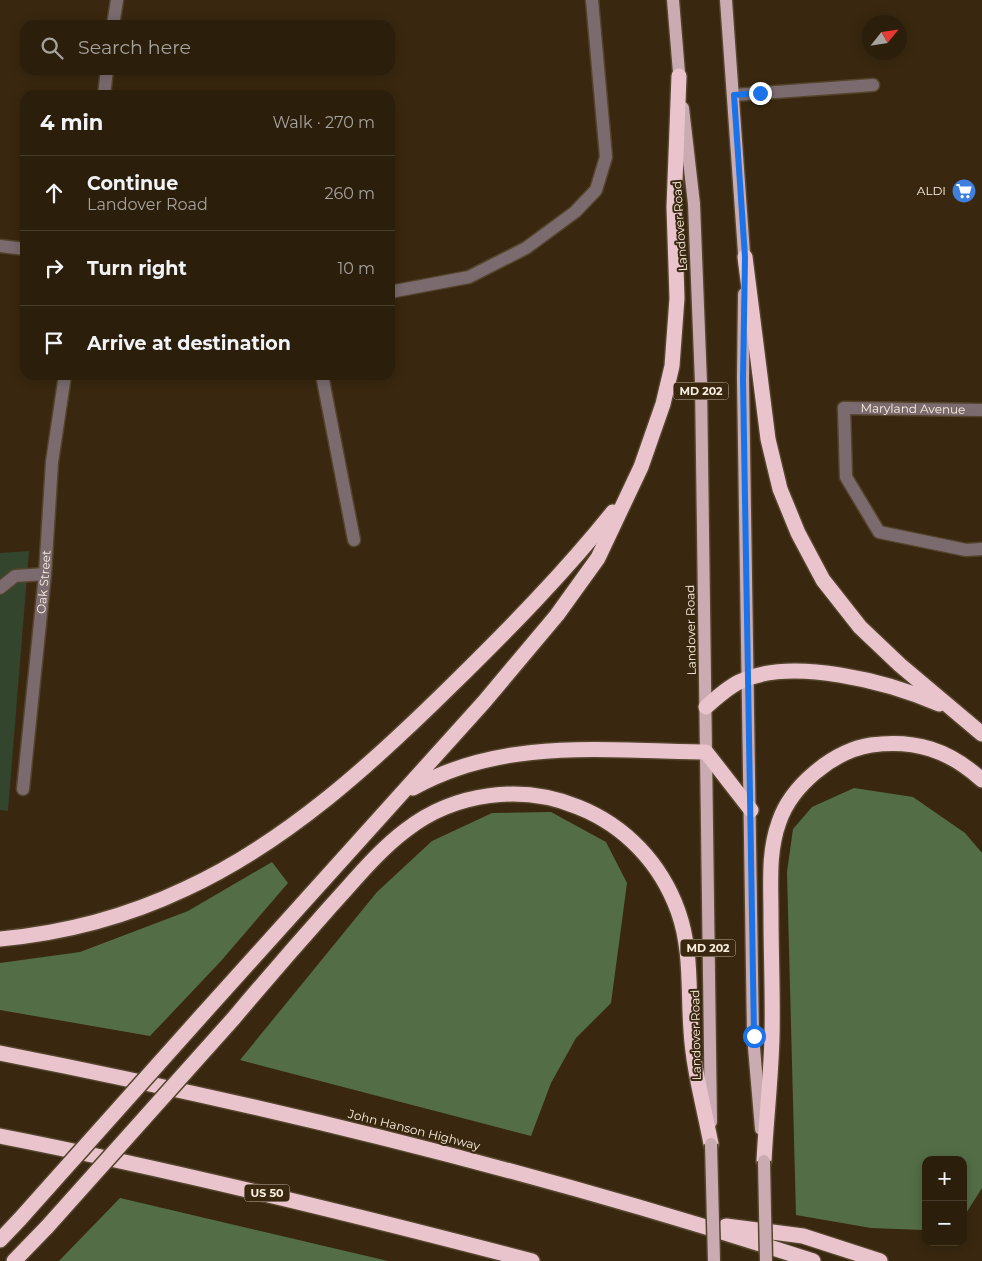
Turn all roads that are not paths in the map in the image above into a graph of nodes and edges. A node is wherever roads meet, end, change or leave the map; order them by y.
1 (117, 0) edge
2 (592, 0) edge
3 (673, 0) edge
4 (726, 0) edge
5 (114, 20) edge
6 (106, 75) edge
7 (679, 76) junction
8 (873, 84) dead end
9 (105, 90) edge
10 (734, 95) junction
11 (0, 246) edge
12 (20, 248) edge
13 (745, 257) junction
14 (395, 291) edge
15 (64, 380) edge
16 (323, 380) edge
17 (982, 410) edge
18 (628, 493) junction
19 (354, 540) dead end
20 (982, 549) edge
21 (45, 574) junction
22 (0, 588) edge
23 (749, 678) junction
24 (706, 707) junction
25 (954, 711) junction
26 (982, 734) edge
27 (706, 752) junction
28 (982, 780) edge
29 (23, 789) dead end
30 (403, 794) junction
31 (751, 810) junction
32 (0, 939) edge
33 (0, 1053) edge
34 (0, 1136) edge
35 (711, 1144) junction
36 (764, 1162) junction
37 (684, 1220) junction
38 (0, 1240) edge
39 (14, 1261) edge
40 (532, 1261) edge
41 (714, 1261) edge
42 (766, 1261) edge
43 (813, 1261) edge
44 (880, 1261) edge

1 - 5 street
2 - 14 street
3 - 7 main road, Landover Road / MD 202
4 - 10 main road, MD 202
6 - 9 street
7 - 18 highway
7 - 24 main road, Landover Road / MD 202
8 - 10 street
10 - 13 main road, MD 202
11 - 12 street
13 - 23 main road, MD 202
13 - 25 highway
15 - 21 street, Oak Street
16 - 19 street
17 - 20 street, Maryland Avenue
18 - 30 highway
18 - 32 highway
21 - 22 street
21 - 29 street, Oak Street
23 - 24 highway
23 - 25 highway
23 - 31 main road, MD 202
24 - 27 main road, Landover Road / MD 202
25 - 26 highway
27 - 30 highway
27 - 31 highway
27 - 35 main road, Landover Road / MD 202
28 - 36 highway
30 - 38 highway, bridge
31 - 36 main road, MD 202
33 - 37 highway, John Hanson Highway
34 - 40 highway, US 50
35 - 39 highway, bridge
35 - 41 main road, Landover Road / MD 202, bridge
36 - 42 main road, MD 202, bridge
37 - 43 highway, John Hanson Highway
37 - 44 highway

